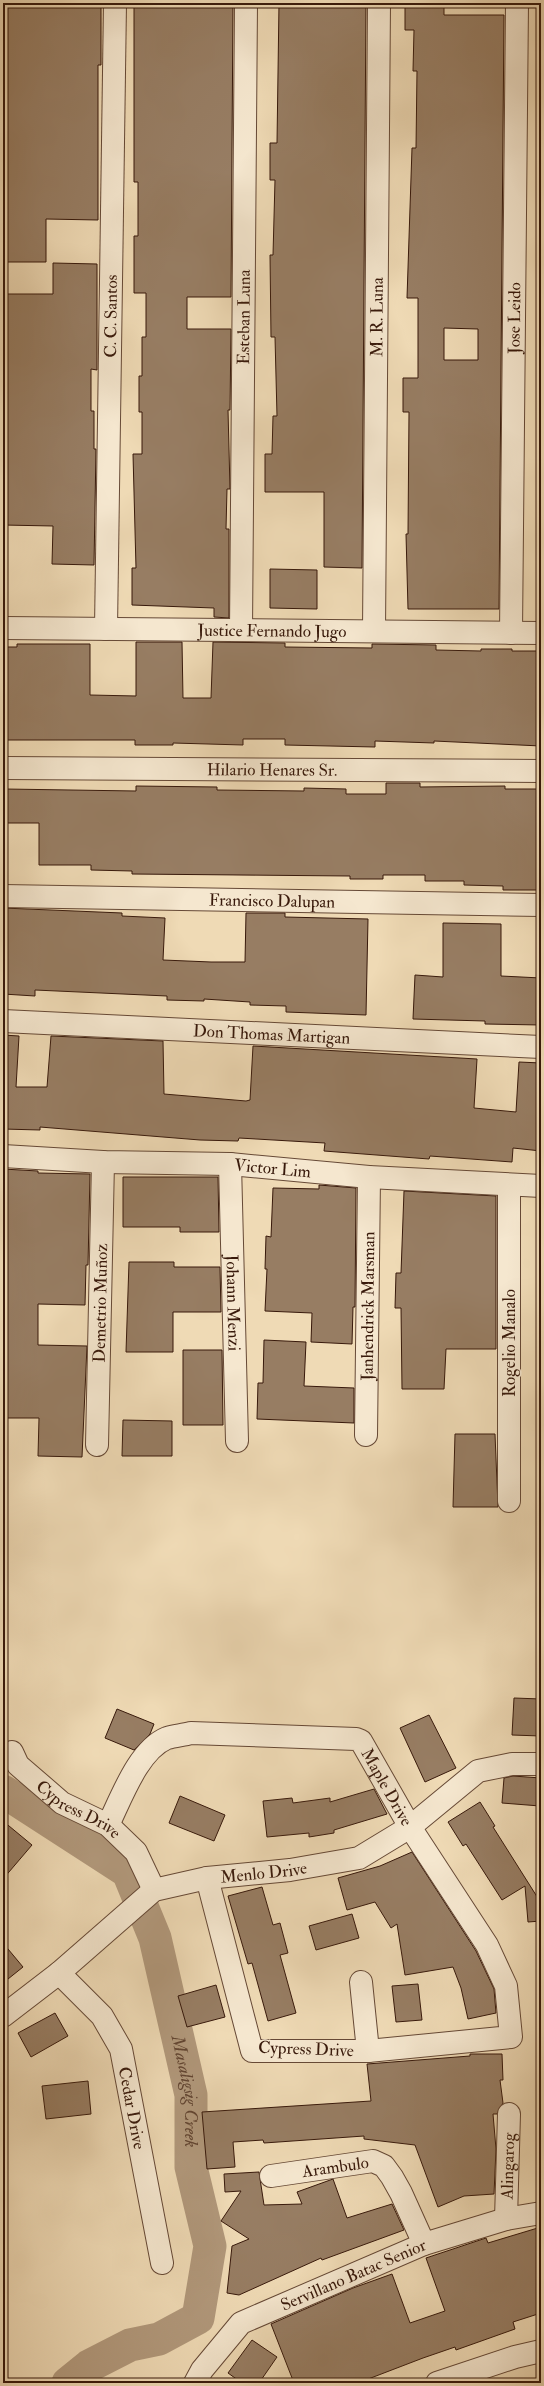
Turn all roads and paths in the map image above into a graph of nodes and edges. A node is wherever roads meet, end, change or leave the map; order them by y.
1 (115, 3) edge
2 (246, 3) edge
3 (379, 3) edge
4 (517, 3) edge
5 (3, 628) edge
6 (106, 629) junction
7 (241, 630) junction
8 (374, 631) junction
9 (512, 633) junction
10 (541, 633) edge
11 (3, 768) edge
12 (541, 771) edge
13 (3, 896) edge
14 (541, 904) edge
15 (3, 1021) edge
16 (541, 1047) edge
17 (3, 1156) edge
18 (103, 1162) junction
19 (230, 1164) junction
20 (369, 1177) junction
21 (509, 1185) junction
22 (541, 1186) edge
23 (366, 1435) dead end
24 (237, 1441) dead end
25 (97, 1445) dead end
26 (509, 1501) dead end
27 (12, 1752) dead end
28 (541, 1764) edge
29 (108, 1825) junction
30 (410, 1827) junction
31 (207, 1878) junction
32 (149, 1895) junction
33 (59, 1973) junction
34 (361, 1982) dead end
35 (3, 2016) edge
36 (511, 2037) joint
37 (368, 2051) junction
38 (509, 2114) dead end
39 (271, 2176) dead end
40 (541, 2213) edge
41 (506, 2219) junction
42 (424, 2244) junction
43 (162, 2263) dead end
44 (541, 2351) edge
45 (450, 2381) edge
46 (195, 2383) edge

1 - 6 street, C. C. Santos
2 - 7 street, Esteban Luna
3 - 8 street, M. R. Luna
4 - 9 street, Jose Leido
5 - 6 street, Justice Fernando Jugo
6 - 7 street, Justice Fernando Jugo
7 - 8 street, Justice Fernando Jugo
8 - 9 street, Justice Fernando Jugo
9 - 10 street, Justice Fernando Jugo
11 - 12 street, Hilario Henares Sr.
13 - 14 street, Francisco Dalupan
15 - 16 street, Don Thomas Martigan
17 - 18 street, Victor Lim
18 - 19 street, Victor Lim
18 - 25 street, Demetrio Muñoz
19 - 20 street, Victor Lim
19 - 24 street, Johann Menzi
20 - 21 street, Victor Lim
20 - 23 street, Janhendrick Marsman
21 - 22 street, Victor Lim
21 - 26 street, Rogelio Manalo
27 - 29 street, Cypress Drive
28 - 30 street, Menlo Drive
29 - 30 street, Maple Drive
29 - 32 street, Cypress Drive
30 - 31 street, Menlo Drive
30 - 36 street, Maple Drive
31 - 32 street, Menlo Drive
31 - 37 street, Cypress Drive
32 - 33 street, Menlo Drive
33 - 35 street, Menlo Drive
33 - 43 street, Cedar Drive
34 - 37 street
36 - 37 street, Cypress Drive
38 - 41 street, Alingarog
39 - 42 street, Arambulo
40 - 41 street, Servillano Batac Senior
41 - 42 street, Servillano Batac Senior
42 - 46 street, Servillano Batac Senior
44 - 45 street

